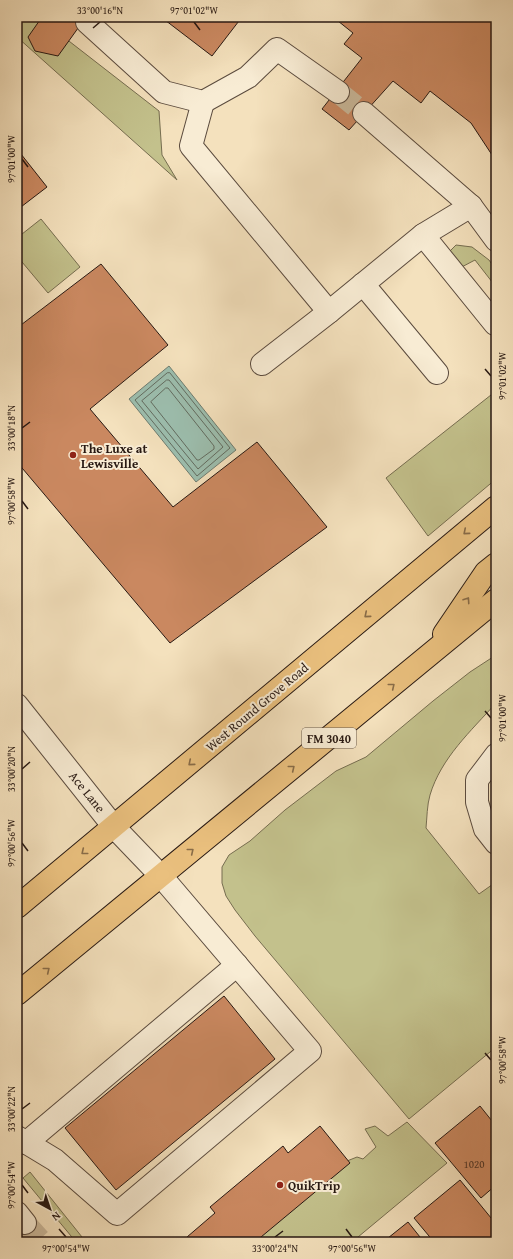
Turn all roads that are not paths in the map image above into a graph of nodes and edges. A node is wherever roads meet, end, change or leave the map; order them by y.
1 (87, 22) dead end
2 (338, 92) tunnel mouth
3 (203, 102) junction
4 (364, 113) tunnel mouth
5 (471, 206) junction
6 (423, 235) junction
7 (496, 240) edge
8 (363, 284) junction
9 (329, 312) junction
10 (495, 324) dead end
11 (262, 364) dead end
12 (437, 373) dead end
13 (496, 507) edge
14 (496, 564) edge
15 (496, 600) edge
16 (429, 655) junction
17 (17, 705) edge
18 (496, 755) edge
19 (114, 827) junction
20 (496, 843) edge
21 (161, 876) junction
22 (17, 907) edge
23 (237, 965) junction
24 (17, 994) edge
25 (22, 1140) edge

1 - 3 street
2 - 3 street
3 - 9 street
4 - 5 street
5 - 6 street
5 - 7 street
6 - 8 street
6 - 10 street
8 - 9 street
8 - 12 street
9 - 11 street
13 -> 19 main road, West Round Grove Road
16 -> 14 main road
15 - 16 main road, FM 3040
21 -> 16 main road, FM 3040
17 - 19 street, Ace Lane
18 - 20 street
19 - 21 street, Ace Lane
19 -> 22 main road, West Round Grove Road
21 - 23 street, Ace Lane
24 -> 21 main road, FM 3040
23 - 25 street
23 - 25 street, Ace Lane

